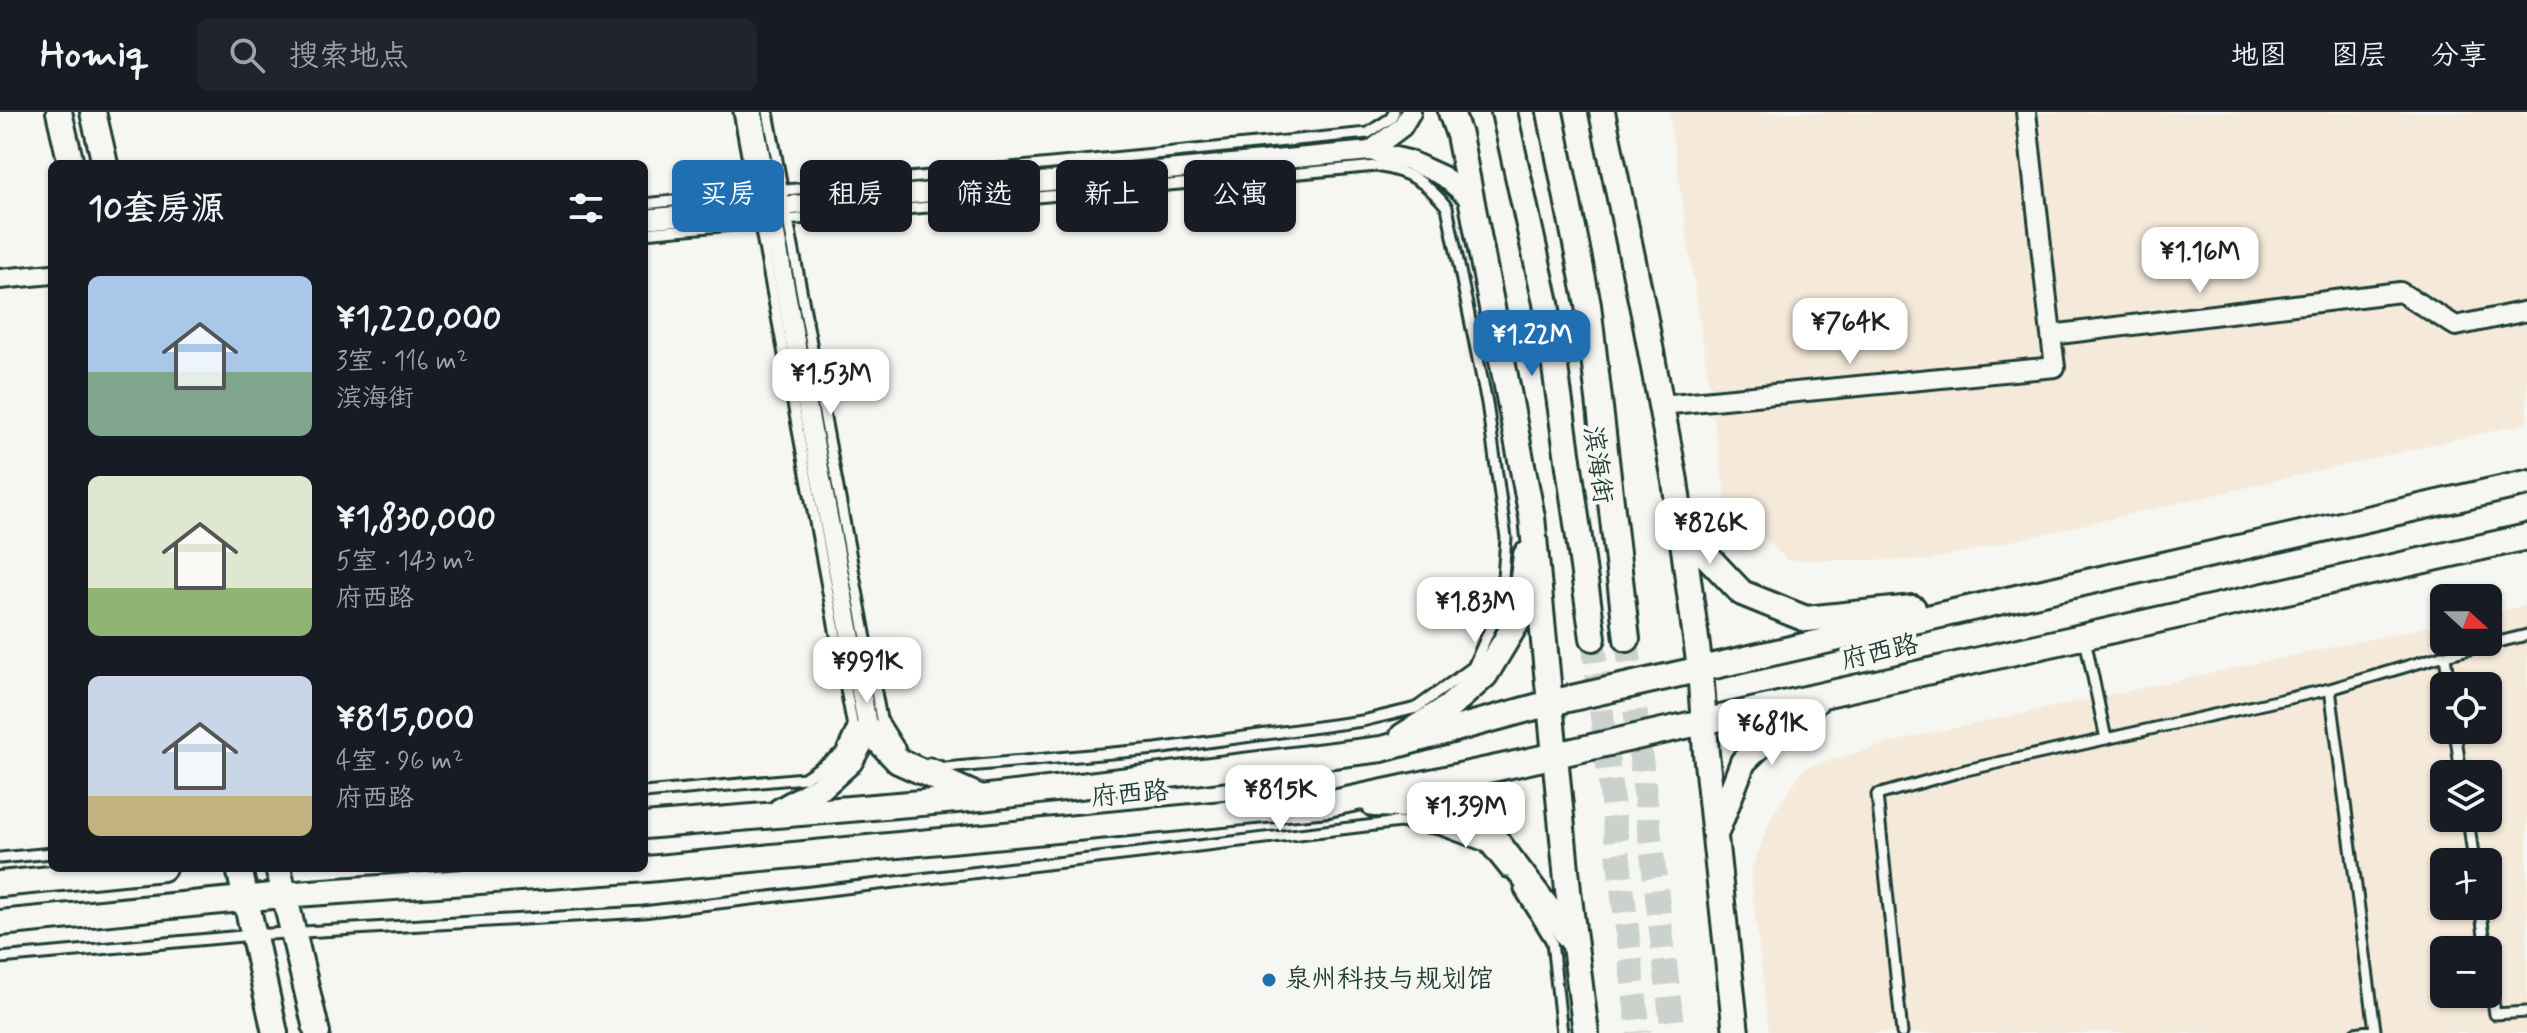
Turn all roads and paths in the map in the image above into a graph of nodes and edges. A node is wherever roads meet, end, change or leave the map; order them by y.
1 (59, 112) edge
2 (93, 112) edge
3 (739, 112) edge
4 (752, 112) edge
5 (768, 112) edge
6 (1394, 112) edge
7 (1411, 112) edge
8 (1451, 112) edge
9 (1504, 112) edge
10 (1550, 112) edge
11 (1602, 112) edge
12 (2026, 112) edge
13 (1370, 151) junction
14 (70, 160) edge
15 (104, 160) edge
16 (755, 160) edge
17 (762, 160) edge
18 (770, 160) edge
19 (1472, 201) junction
20 (648, 204) edge
21 (672, 205) edge
22 (784, 205) edge
23 (784, 206) edge
24 (771, 207) joint
25 (672, 216) edge
26 (648, 219) edge
27 (672, 227) edge
28 (648, 232) edge
29 (775, 232) edge
30 (776, 232) edge
31 (48, 274) edge
32 (0, 279) edge
33 (2527, 311) edge
34 (2051, 335) junction
35 (1661, 405) junction
36 (1675, 481) junction
37 (2527, 483) edge
38 (1532, 517) junction
39 (2527, 537) edge
40 (2027, 596) junction
41 (2527, 635) edge
42 (2084, 636) junction
43 (1593, 638) tunnel mouth
44 (1627, 639) tunnel mouth
45 (2502, 641) edge
46 (2442, 656) edge
47 (1700, 669) junction
48 (2330, 689) junction
49 (1825, 694) junction
50 (1550, 703) junction
51 (1703, 722) junction
52 (868, 729) junction
53 (2106, 739) junction
54 (1382, 749) junction
55 (1555, 755) junction
56 (648, 793) edge
57 (981, 798) junction
58 (1328, 804) junction
59 (771, 816) junction
60 (648, 826) edge
61 (1715, 836) junction
62 (48, 853) edge
63 (0, 858) edge
64 (648, 869) edge
65 (122, 872) edge
66 (240, 872) edge
67 (279, 872) edge
68 (605, 872) edge
69 (0, 884) edge
70 (282, 895) junction
71 (245, 899) junction
72 (0, 923) edge
73 (292, 933) junction
74 (253, 935) junction
75 (1575, 944) junction
76 (0, 958) edge
77 (2494, 1008) edge
78 (2527, 1012) edge
79 (275, 1033) edge
80 (317, 1033) edge
81 (1562, 1033) edge
82 (1586, 1033) edge
83 (1736, 1033) edge
84 (1902, 1033) edge
85 (2355, 1033) edge

1 - 14 street
2 - 15 street
3 - 16 lane
4 - 17 street
5 - 18 lane
6 - 22 lane
7 - 13 street
8 - 19 street
9 - 43 street, 滨海街
10 - 44 street, 滨海街
11 - 35 street
12 - 34 street
13 - 19 street
13 - 23 street
19 - 38 street
20 - 21 lane
24 - 24 lane
25 - 26 street
27 - 28 lane
29 - 56 lane
30 - 52 street
31 - 32 street
33 - 34 street
34 - 35 street
35 - 36 street
36 - 40 street
36 - 47 street
37 - 40 street, 府西路
38 - 50 street
38 - 54 street
39 - 42 street, 府西路
40 - 47 street, 府西路
41 - 45 lane
42 - 49 street, 府西路
42 - 53 lane
46 - 48 lane
47 - 50 street, 府西路
47 - 51 street
48 - 53 lane
48 - 85 lane
49 - 51 street, 府西路
49 - 61 street
50 - 54 street, 府西路
50 - 55 street
51 - 55 street, 府西路
51 - 61 street
52 - 57 street
52 - 59 street
53 - 84 lane
54 - 57 street, 府西路
55 - 58 street, 府西路
55 - 75 street
57 - 59 street, 府西路
58 - 64 street, 府西路
58 - 75 street
59 - 60 street, 府西路
61 - 83 street
62 - 63 lane
65 - 69 street
66 - 71 street
67 - 70 street
68 - 70 street, 府西路
70 - 71 street, 府西路
70 - 73 street
71 - 72 street, 府西路
71 - 74 street
73 - 74 lane
73 - 80 street
73 - 81 lane
74 - 76 lane
74 - 79 street
75 - 82 street
77 - 78 lane

